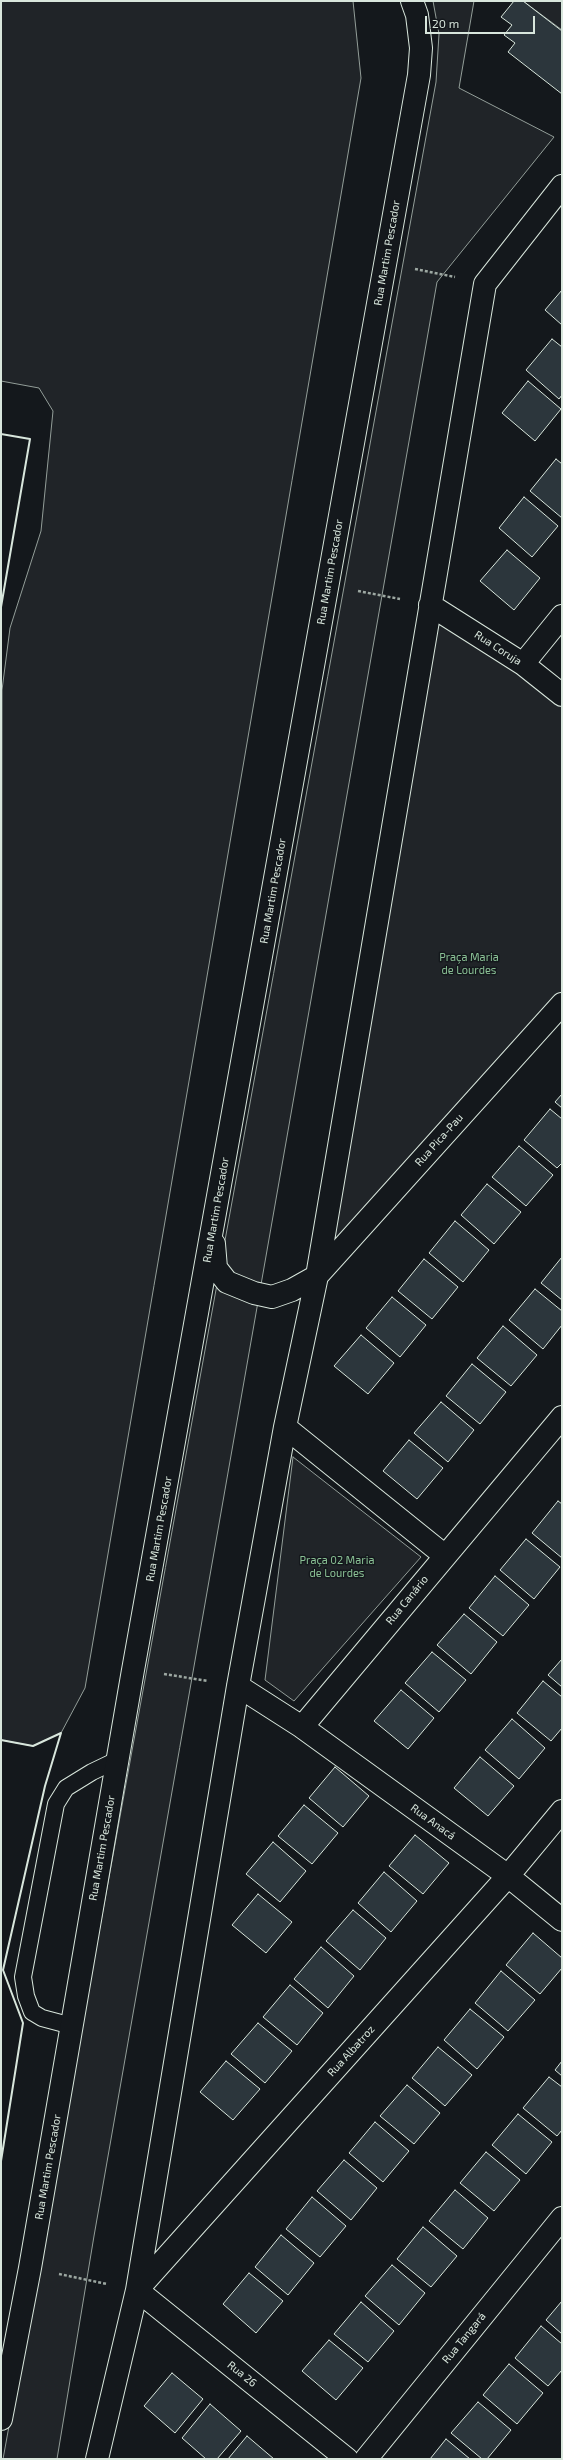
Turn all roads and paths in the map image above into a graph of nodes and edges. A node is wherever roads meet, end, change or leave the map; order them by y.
1 (412, 1) edge
2 (562, 186) edge
3 (386, 263) junction
4 (485, 284) junction
5 (328, 586) junction
6 (430, 605) junction
7 (562, 616) edge
8 (523, 664) junction
9 (562, 695) edge
10 (562, 1004) edge
11 (212, 1229) junction
12 (317, 1276) junction
13 (562, 1417) edge
14 (285, 1427) junction
15 (444, 1555) junction
16 (133, 1670) junction
17 (238, 1686) junction
18 (302, 1727) junction
19 (117, 1760) junction
20 (562, 1811) edge
21 (508, 1876) junction
22 (562, 1920) edge
23 (72, 2026) junction
24 (562, 2218) edge
25 (30, 2268) junction
26 (137, 2290) junction
27 (1, 2419) edge
28 (97, 2459) edge
29 (347, 2459) edge
30 (366, 2459) edge

1 - 3 street, Rua Martim Pescador
2 - 4 street
3 - 4 path
3 - 5 street, Rua Martim Pescador
4 - 6 street
5 - 6 path
5 - 11 street, Rua Martim Pescador
6 - 8 street, Rua Coruja
6 - 12 street
7 - 8 street
8 - 9 street, Rua Coruja
10 - 12 street, Rua Pica-Pau
11 - 12 street
11 - 16 street, Rua Martim Pescador
12 - 14 street
13 - 15 street, Rua Canário
14 - 15 street
14 - 17 street
15 - 18 street, Rua Canário
16 - 17 path
16 - 19 street, Rua Martim Pescador
17 - 18 street
17 - 26 street
18 - 21 street, Rua Anacá
19 - 23 street, Rua Martim Pescador
19 - 23 lane
20 - 21 street, Rua Albatroz
21 - 22 street, Rua Anacá
21 - 26 street, Rua Albatroz
23 - 25 street, Rua Martim Pescador
24 - 30 street, Rua Tangará
25 - 26 path
25 - 27 street, Rua Martim Pescador
26 - 28 street
26 - 29 street, Rua 26

